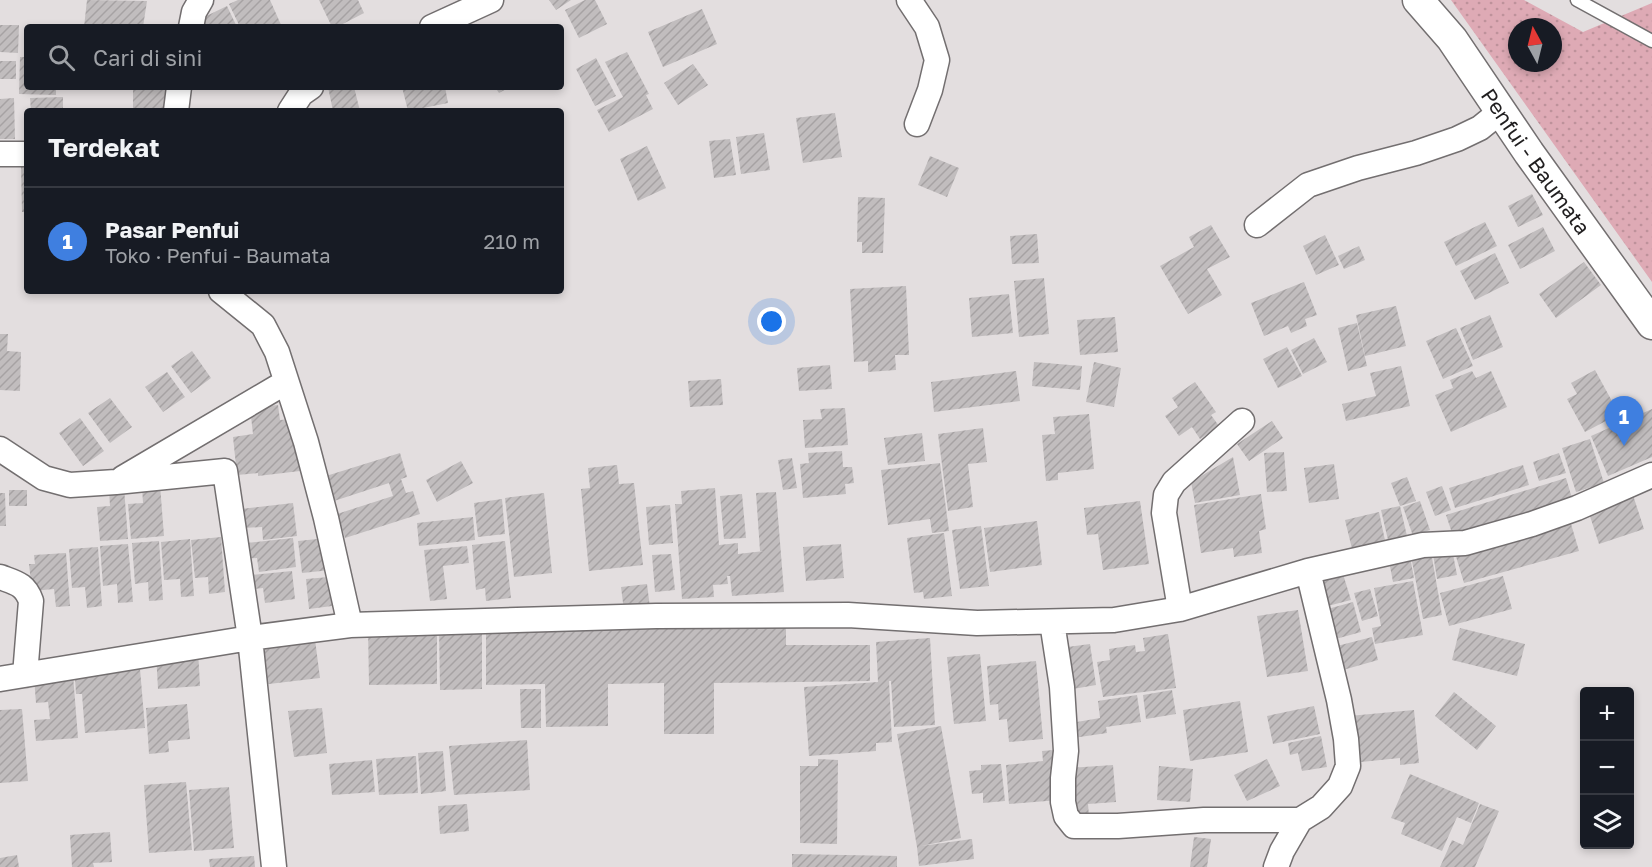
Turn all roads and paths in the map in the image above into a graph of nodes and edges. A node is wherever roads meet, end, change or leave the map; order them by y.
1 (201, 0) edge
2 (491, 0) edge
3 (909, 0) edge
4 (1418, 0) edge
5 (1577, 0) edge
6 (192, 24) edge
7 (439, 24) edge
8 (1652, 41) edge
9 (179, 90) edge
10 (307, 90) edge
11 (176, 108) edge
12 (292, 108) edge
13 (1501, 111) junction
14 (917, 124) dead end
15 (0, 154) edge
16 (24, 154) edge
17 (1257, 225) dead end
18 (225, 294) edge
19 (1652, 324) edge
20 (285, 379) junction
21 (1242, 421) dead end
22 (0, 449) edge
23 (1652, 475) edge
24 (116, 482) junction
25 (1308, 571) junction
26 (0, 577) edge
27 (1180, 609) junction
28 (1052, 622) junction
29 (350, 625) junction
30 (250, 638) junction
31 (25, 675) junction
32 (0, 679) edge
33 (1300, 820) junction
34 (274, 867) edge
35 (1276, 867) edge

1 - 6 street
2 - 7 street
3 - 14 street
4 - 13 street, Penfui - Baumata
5 - 8 lane
9 - 11 street
10 - 12 street
13 - 17 street
13 - 19 street, Penfui - Baumata
15 - 16 street
18 - 20 street
20 - 24 street
20 - 29 street
21 - 27 street
22 - 24 street
23 - 25 street
24 - 30 street
25 - 27 street
25 - 33 street
26 - 31 street
27 - 28 street
28 - 29 street
28 - 33 street
29 - 30 street
30 - 31 street
30 - 34 street
31 - 32 street
33 - 35 street

